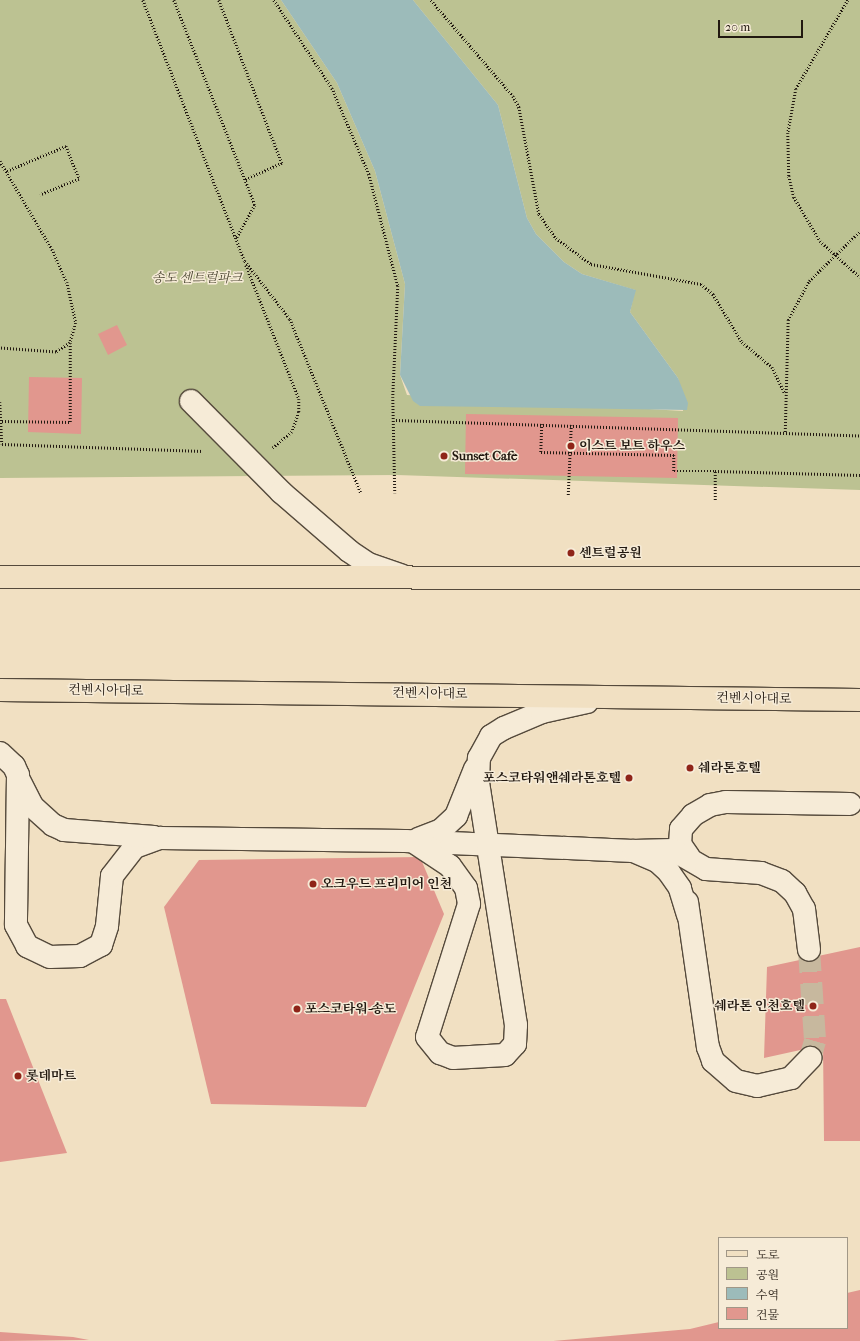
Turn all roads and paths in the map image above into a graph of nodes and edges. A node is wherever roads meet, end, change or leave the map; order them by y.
1 (143, 0) edge
2 (174, 0) edge
3 (219, 0) edge
4 (274, 0) edge
5 (431, 0) edge
6 (848, 0) edge
7 (0, 161) edge
8 (7, 171) junction
9 (245, 180) junction
10 (40, 195) dead end
11 (860, 232) edge
12 (236, 239) junction
13 (835, 254) junction
14 (860, 277) edge
15 (70, 343) junction
16 (0, 348) edge
17 (785, 394) junction
18 (191, 401) dead end
19 (396, 420) junction
20 (2, 421) dead end
21 (542, 424) junction
22 (571, 425) junction
23 (785, 432) junction
24 (860, 434) edge
25 (570, 453) junction
26 (715, 471) junction
27 (860, 475) edge
28 (361, 493) dead end
29 (395, 493) dead end
30 (568, 495) dead end
31 (715, 500) dead end
32 (0, 577) edge
33 (409, 578) junction
34 (860, 578) edge
35 (0, 690) edge
36 (631, 697) junction
37 (860, 700) edge
38 (0, 753) edge
39 (479, 758) junction
40 (18, 775) junction
41 (850, 804) dead end
42 (160, 838) junction
43 (405, 841) junction
44 (487, 843) junction
45 (633, 851) junction
46 (689, 856) junction
47 (714, 871) junction
48 (688, 915) junction
49 (809, 950) tunnel mouth
50 (810, 1058) tunnel mouth

1 - 12 path
2 - 9 path
3 - 9 path
4 - 19 path
5 - 17 path
6 - 13 path
7 - 8 path
8 - 10 path
8 - 15 path
9 - 12 path
11 - 13 path
12 - 28 path
13 - 14 path
13 - 17 path
15 - 16 path
15 - 20 path
17 - 23 path
18 - 33 street
19 - 21 path
19 - 29 path
21 - 22 path
21 - 25 path
22 - 23 path
22 - 25 path
23 - 24 path
25 - 26 path
25 - 30 path
26 - 27 path
26 - 31 path
32 - 33 main road
33 - 34 main road
35 - 36 main road, 컨벤시아대로
36 - 37 main road, 컨벤시아대로
36 - 39 street
38 - 40 street
39 - 43 street
39 - 44 street
40 - 42 street
40 - 42 street
41 - 46 street
42 - 43 street
43 - 44 street
43 - 44 street
44 - 45 street
45 - 46 street
45 - 48 street
46 - 47 street
47 - 48 street
47 - 49 street
48 - 50 street

